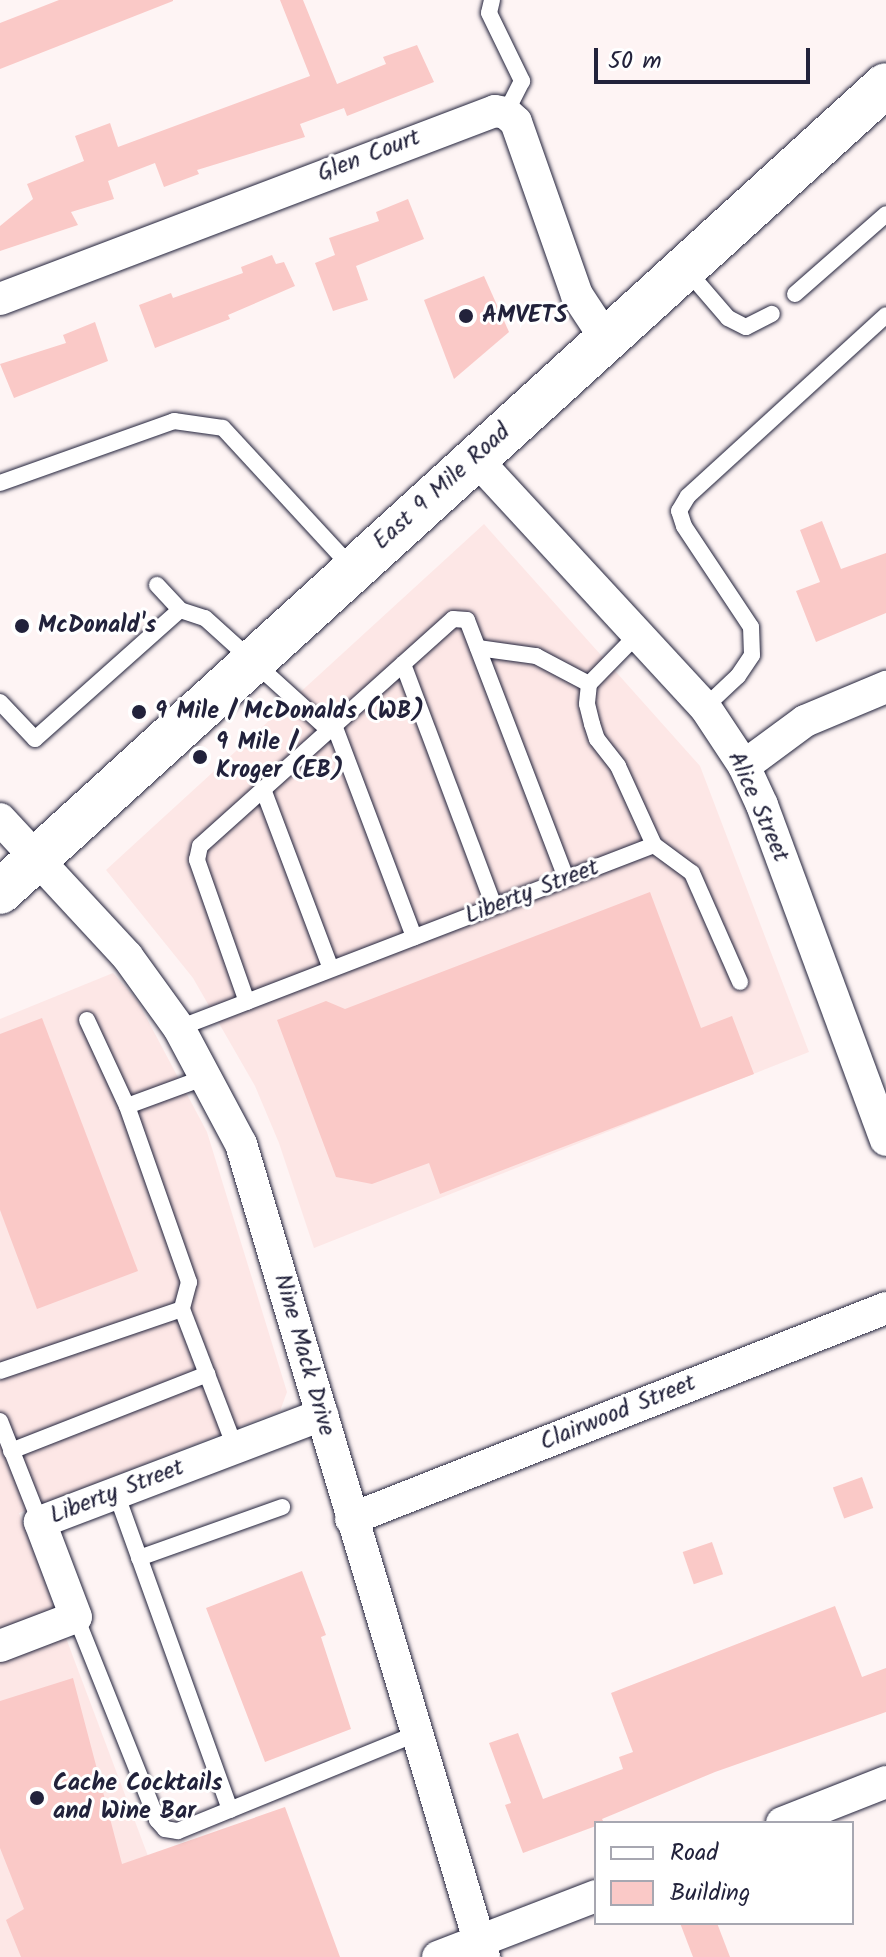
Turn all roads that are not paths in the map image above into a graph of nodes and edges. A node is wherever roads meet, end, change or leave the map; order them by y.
1 (492, 0) edge
2 (886, 85) edge
3 (506, 113) junction
4 (886, 214) edge
5 (685, 268) junction
6 (795, 294) dead end
7 (0, 299) edge
8 (772, 314) dead end
9 (886, 315) edge
10 (606, 339) junction
11 (475, 458) junction
12 (0, 483) edge
13 (352, 568) junction
14 (157, 585) dead end
15 (180, 610) junction
16 (638, 634) junction
17 (478, 648) junction
18 (251, 662) junction
19 (403, 664) junction
20 (589, 684) junction
21 (886, 687) edge
22 (0, 702) edge
23 (705, 707) junction
24 (332, 727) junction
25 (744, 766) junction
26 (263, 789) junction
27 (0, 819) edge
28 (654, 845) junction
29 (37, 858) junction
30 (566, 878) junction
31 (0, 892) edge
32 (494, 906) junction
33 (414, 937) junction
34 (331, 969) junction
35 (740, 982) dead end
36 (247, 1002) junction
37 (87, 1020) dead end
38 (179, 1028) junction
39 (206, 1077) junction
40 (127, 1106) junction
41 (886, 1140) edge
42 (886, 1308) edge
43 (182, 1309) junction
44 (0, 1371) edge
45 (207, 1374) junction
46 (322, 1415) junction
47 (0, 1421) edge
48 (235, 1447) junction
49 (11, 1451) junction
50 (116, 1493) junction
51 (282, 1507) dead end
52 (351, 1519) junction
53 (40, 1522) junction
54 (139, 1558) junction
55 (76, 1617) junction
56 (0, 1646) edge
57 (418, 1733) junction
58 (886, 1782) edge
59 (230, 1810) junction
60 (787, 1821) edge
61 (594, 1897) edge
62 (482, 1949) edge
63 (438, 1957) edge

1 - 3 lane
2 - 5 main road, East 9 Mile Road
3 - 7 street, Glen Court
3 - 10 street
4 - 6 lane
5 - 8 lane
5 - 10 main road, East 9 Mile Road
9 - 23 lane
10 - 11 main road, East 9 Mile Road
11 - 13 main road, East 9 Mile Road
11 - 16 street, Alice Street
12 - 13 lane
13 - 18 main road, East 9 Mile Road
14 - 15 lane
15 - 18 lane
15 - 22 lane
16 - 20 lane
16 - 23 street, Alice Street
17 - 19 lane
17 - 20 lane
17 - 30 lane
18 - 24 lane
18 - 29 main road, East 9 Mile Road
19 - 24 lane
19 - 32 lane
20 - 28 lane
21 - 25 street
23 - 25 street, Alice Street
24 - 26 lane
24 - 33 lane
25 - 41 street, Alice Street
26 - 34 lane
26 - 36 lane
27 - 29 street, Nine Mack Drive
28 - 30 lane, Liberty Street
28 - 35 lane
29 - 31 main road, East 9 Mile Road
29 - 38 street, Nine Mack Drive
30 - 32 lane, Liberty Street
32 - 33 lane, Liberty Street
33 - 34 lane, Liberty Street
34 - 36 lane, Liberty Street
36 - 38 lane, Liberty Street
37 - 40 lane
38 - 39 street, Nine Mack Drive
39 - 40 lane
39 - 46 street, Nine Mack Drive
40 - 43 lane
42 - 52 street, Clairwood Street
43 - 44 lane
43 - 45 lane
45 - 48 lane
45 - 49 lane
46 - 48 street, Liberty Street
46 - 52 street, Nine Mack Drive
47 - 49 lane
48 - 50 street, Liberty Street
49 - 53 lane
50 - 53 street, Liberty Street
50 - 54 lane
51 - 54 lane
52 - 57 street, Nine Mack Drive
53 - 55 street, Liberty Street
54 - 59 lane
55 - 56 street
55 - 59 lane
57 - 59 lane
57 - 62 street, Nine Mack Drive
58 - 60 street
61 - 62 street
62 - 63 street

